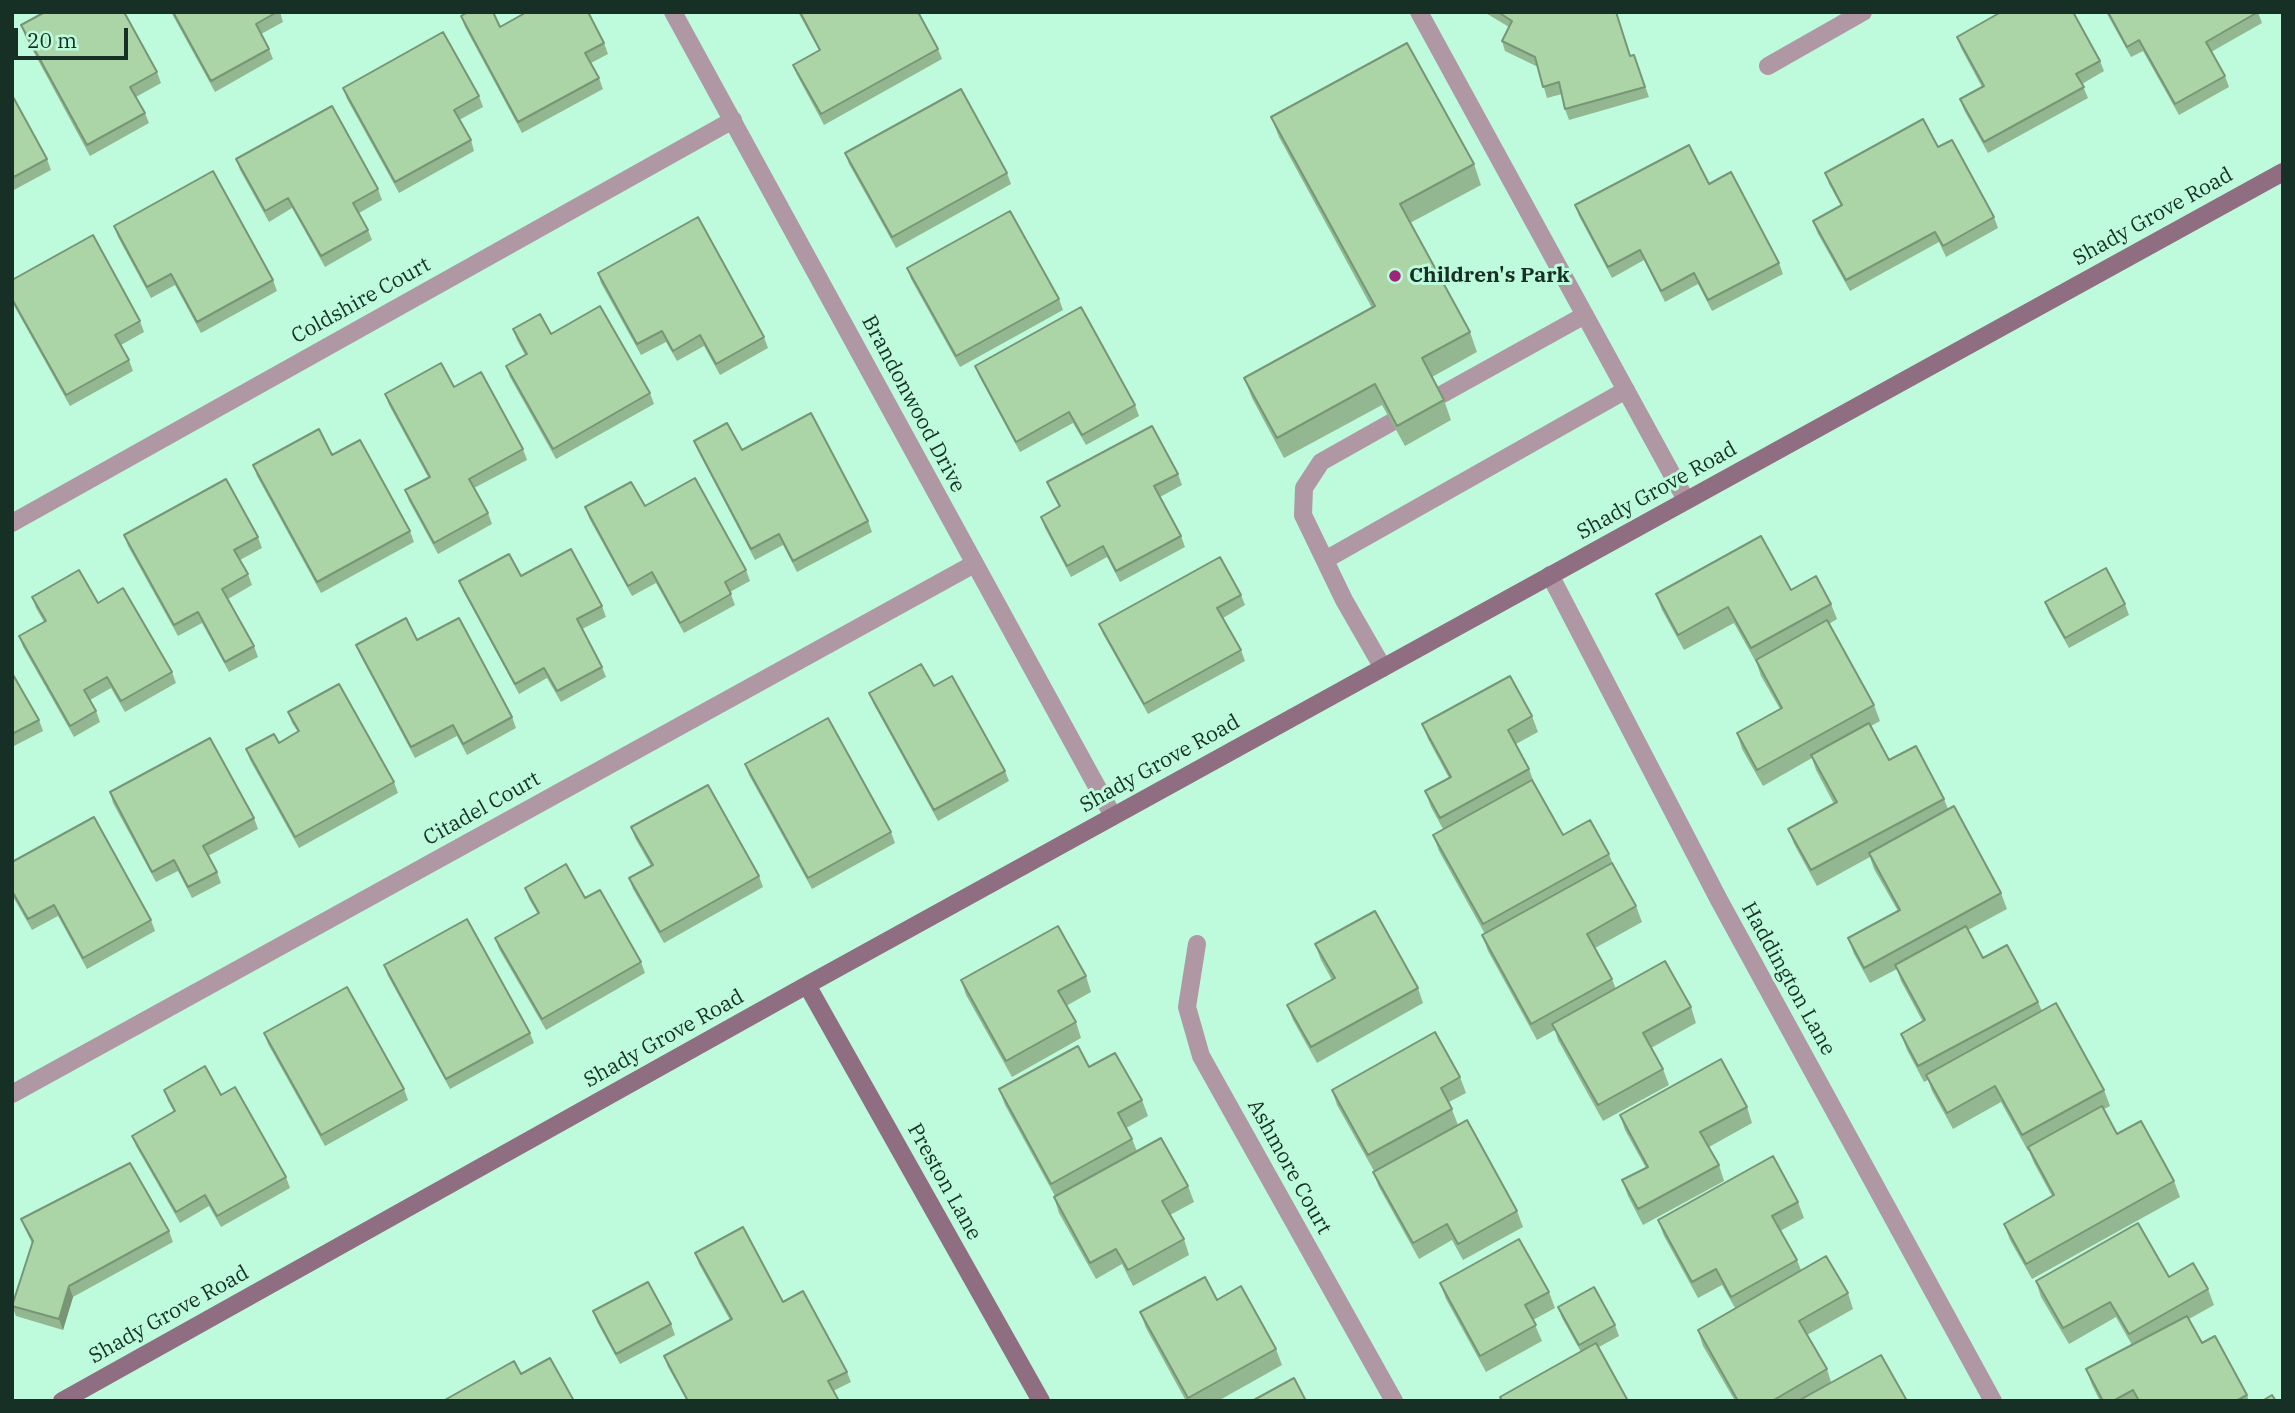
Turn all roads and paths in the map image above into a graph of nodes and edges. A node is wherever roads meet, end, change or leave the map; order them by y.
1 (674, 12) edge
2 (1419, 12) edge
3 (1863, 12) edge
4 (1768, 65) dead end
5 (733, 120) junction
6 (2283, 172) edge
7 (1585, 315) junction
8 (1626, 390) junction
9 (1439, 396) edge
10 (1392, 422) edge
11 (1686, 500) junction
12 (12, 523) edge
13 (1325, 560) junction
14 (974, 564) junction
15 (1550, 575) junction
16 (1383, 668) junction
17 (1113, 816) junction
18 (1197, 944) dead end
19 (807, 985) junction
20 (12, 1094) edge
21 (62, 1401) edge
22 (1041, 1401) edge
23 (1395, 1401) edge
24 (1993, 1401) edge

1 - 5 street, Brandonwood Drive
2 - 7 street
3 - 4 street
5 - 12 street, Coldshire Court
5 - 14 street, Brandonwood Drive
6 - 11 street, Shady Grove Road
7 - 8 street
7 - 9 street
8 - 11 street
8 - 13 street
10 - 13 street
11 - 15 street, Shady Grove Road
13 - 16 street
14 - 17 street, Brandonwood Drive
14 - 20 street, Citadel Court
15 - 16 street, Shady Grove Road
15 - 24 street, Haddington Lane
16 - 17 street, Shady Grove Road
17 - 19 street, Shady Grove Road
18 - 23 street, Ashmore Court
19 - 21 street, Shady Grove Road
19 - 22 street, Preston Lane

